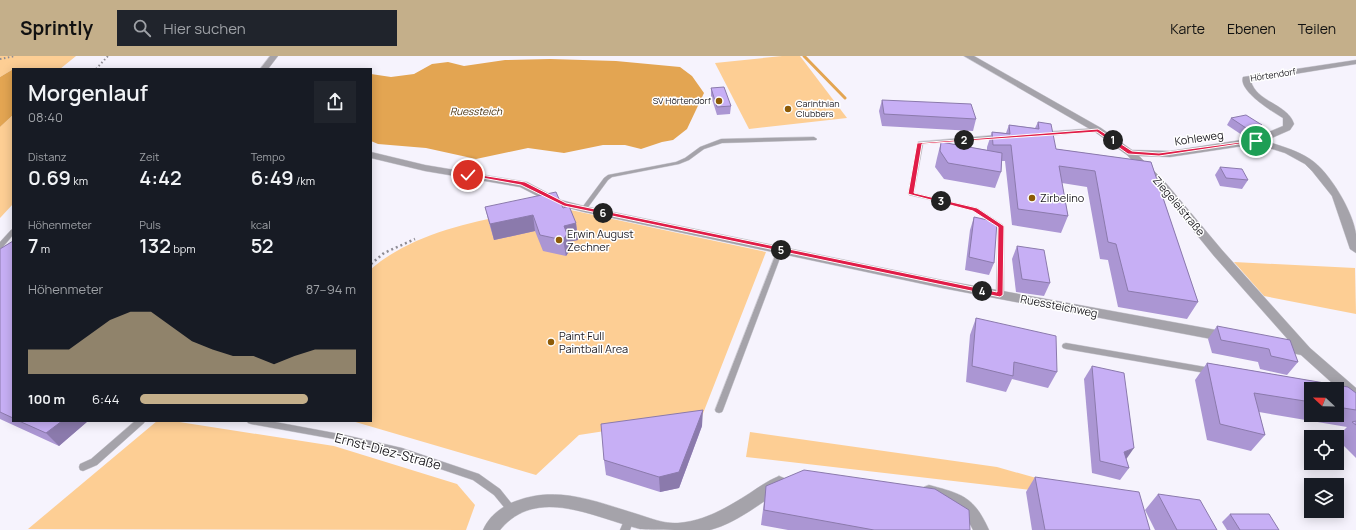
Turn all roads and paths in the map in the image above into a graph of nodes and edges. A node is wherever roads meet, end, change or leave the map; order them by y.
1 (15, 56) edge
2 (108, 56) edge
3 (274, 56) edge
4 (968, 56) edge
5 (0, 59) edge
6 (1356, 62) edge
7 (97, 68) edge
8 (265, 68) edge
9 (1098, 130) junction
10 (1036, 135) edge
11 (1005, 137) edge
12 (814, 139) dead end
13 (1256, 141) junction
14 (1130, 153) junction
15 (372, 154) edge
16 (584, 209) junction
17 (12, 231) edge
18 (415, 239) dead end
19 (0, 246) edge
20 (1356, 249) edge
21 (780, 250) junction
22 (372, 263) edge
23 (1000, 295) junction
24 (1239, 339) edge
25 (1268, 344) edge
26 (1066, 346) dead end
27 (1305, 351) junction
28 (1220, 373) edge
29 (1344, 394) edge
30 (1356, 396) edge
31 (720, 410) dead end
32 (140, 422) edge
33 (257, 422) edge
34 (84, 467) dead end
35 (796, 477) edge
36 (918, 490) edge
37 (511, 509) junction
38 (627, 525) edge
39 (698, 527) junction
40 (491, 530) edge
41 (715, 530) edge
42 (981, 530) edge

1 - 5 path
2 - 7 path
3 - 8 street
4 - 9 street, Ziegeleistraße
6 - 13 street, Hörtendorf
9 - 10 lane
9 - 14 street, Ziegeleistraße
11 - 23 lane
12 - 16 lane
13 - 14 street, Kohleweg
13 - 20 street, Kohleweg
14 - 27 street, Ziegeleistraße
15 - 16 street, Ruessteichweg
16 - 21 street, Ruessteichweg
17 - 19 lane
18 - 22 path
21 - 23 street, Ruessteichweg
21 - 31 lane
23 - 24 street, Ruessteichweg
25 - 27 street
26 - 28 lane
27 - 30 street, Ziegeleistraße
29 - 30 lane
32 - 34 lane
33 - 37 lane, Ernst-Diez-Straße
35 - 39 street
36 - 42 street
37 - 38 street
37 - 40 street
38 - 39 street
39 - 41 lane

